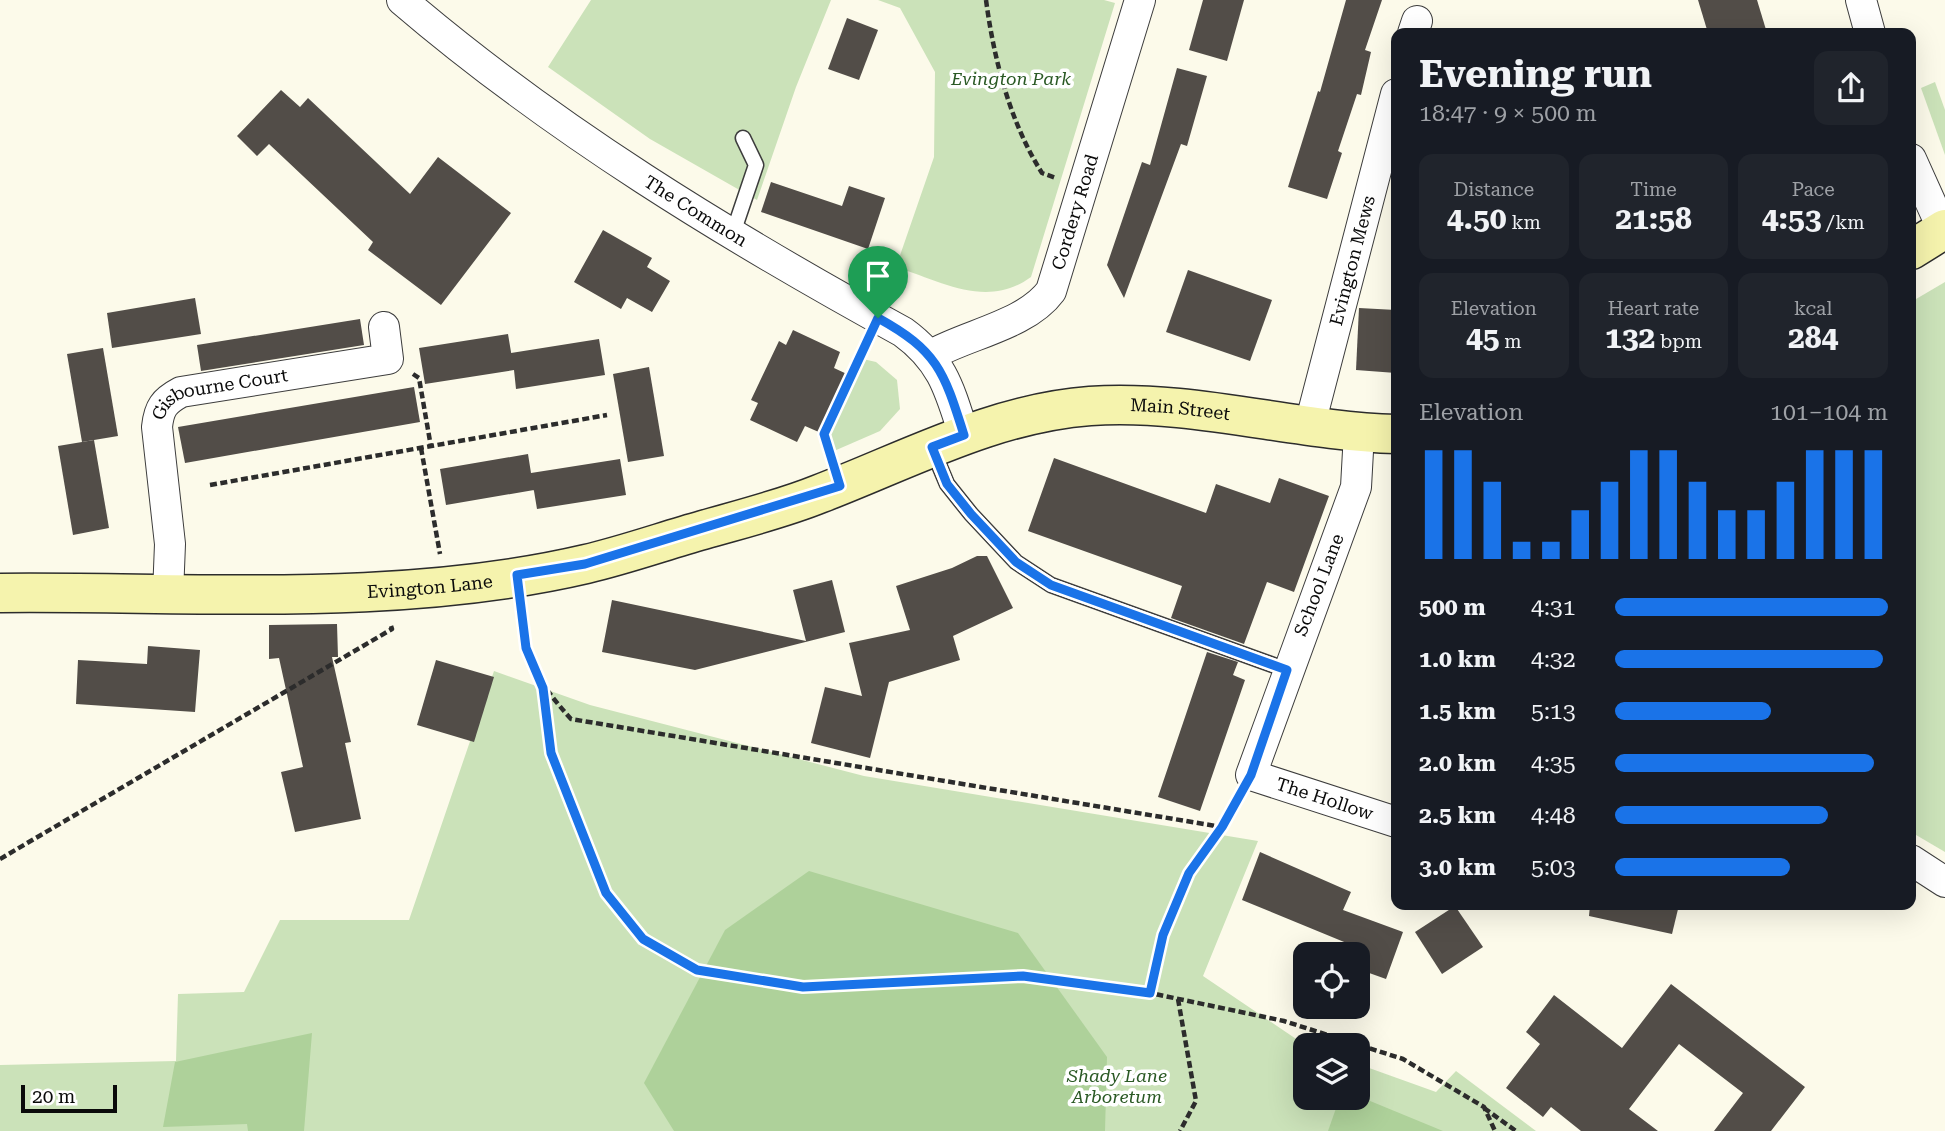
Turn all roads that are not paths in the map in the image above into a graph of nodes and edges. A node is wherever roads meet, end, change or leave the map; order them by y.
1 (402, 0) edge
2 (1140, 0) edge
3 (1861, 0) edge
4 (1869, 28) edge
5 (1391, 113) edge
6 (743, 138) dead end
7 (1916, 176) edge
8 (733, 233) junction
9 (1933, 236) edge
10 (384, 327) dead end
11 (931, 355) junction
12 (1309, 428) junction
13 (1378, 434) edge
14 (948, 441) junction
15 (0, 593) edge
16 (168, 594) junction
17 (1287, 670) junction
18 (1251, 775) joint
19 (1391, 819) edge
20 (1916, 863) edge
21 (1945, 882) edge

1 - 8 street, The Common
2 - 11 street, Cordery Road
3 - 4 street
5 - 12 street, Evington Mews
6 - 8 lane
7 - 9 street
8 - 11 street, The Common
10 - 16 street, Gisbourne Court
11 - 14 street, The Common
12 - 13 main road, Main Street
12 - 14 main road, Main Street
13 - 17 street, School Lane
14 - 16 main road, Evington Lane
14 - 17 lane
15 - 16 main road, Evington Lane
17 - 18 street, School Lane
18 - 19 street, The Hollow
20 - 21 street

